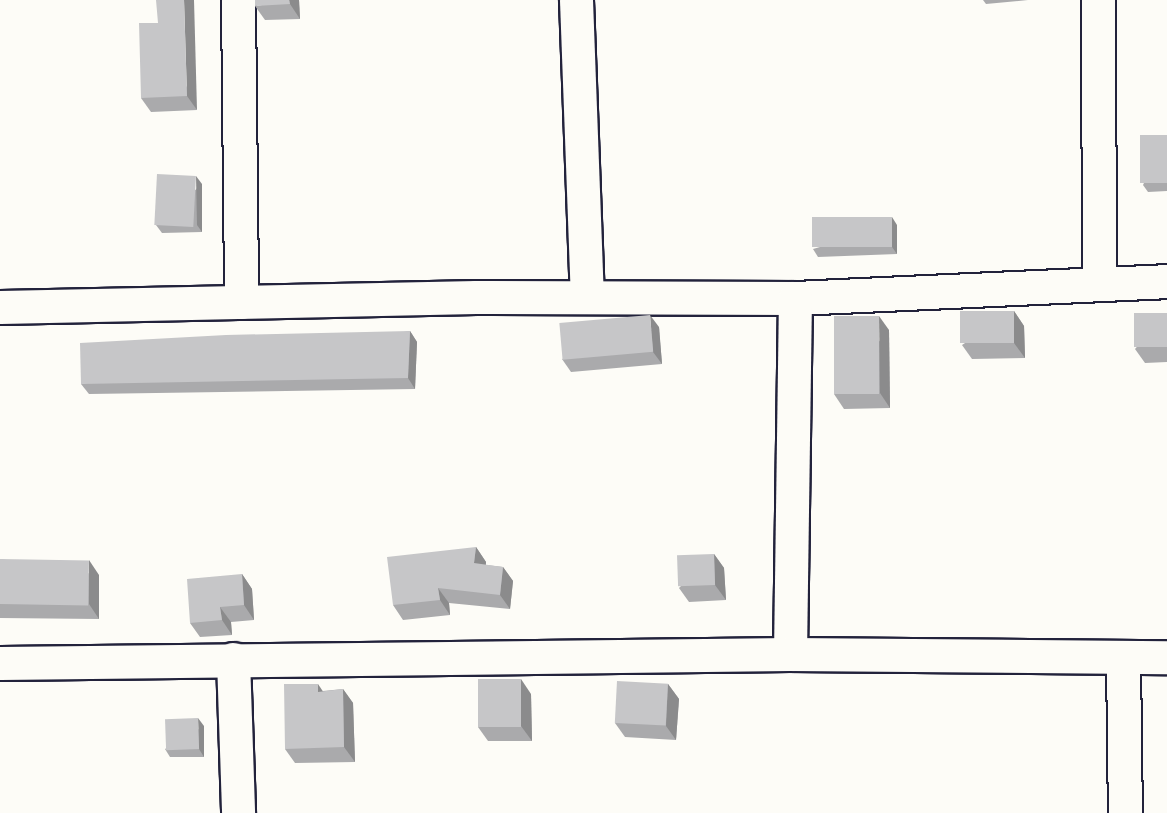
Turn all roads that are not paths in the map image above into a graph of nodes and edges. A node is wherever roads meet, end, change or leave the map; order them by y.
1 (238, 0) edge
2 (576, 0) edge
3 (1098, 0) edge
4 (1167, 281) edge
5 (1099, 283) junction
6 (587, 296) junction
7 (795, 298) junction
8 (241, 302) junction
9 (0, 307) edge
10 (790, 654) junction
11 (1167, 657) edge
12 (1123, 658) junction
13 (234, 659) junction
14 (0, 663) edge
15 (238, 813) edge
16 (1125, 813) edge

1 - 8 street
2 - 6 street
3 - 5 street
4 - 5 street
5 - 7 street
6 - 7 street
6 - 8 street
7 - 10 street
8 - 9 street
10 - 12 street
10 - 13 street
11 - 12 street
12 - 16 street
13 - 14 street
13 - 15 street

